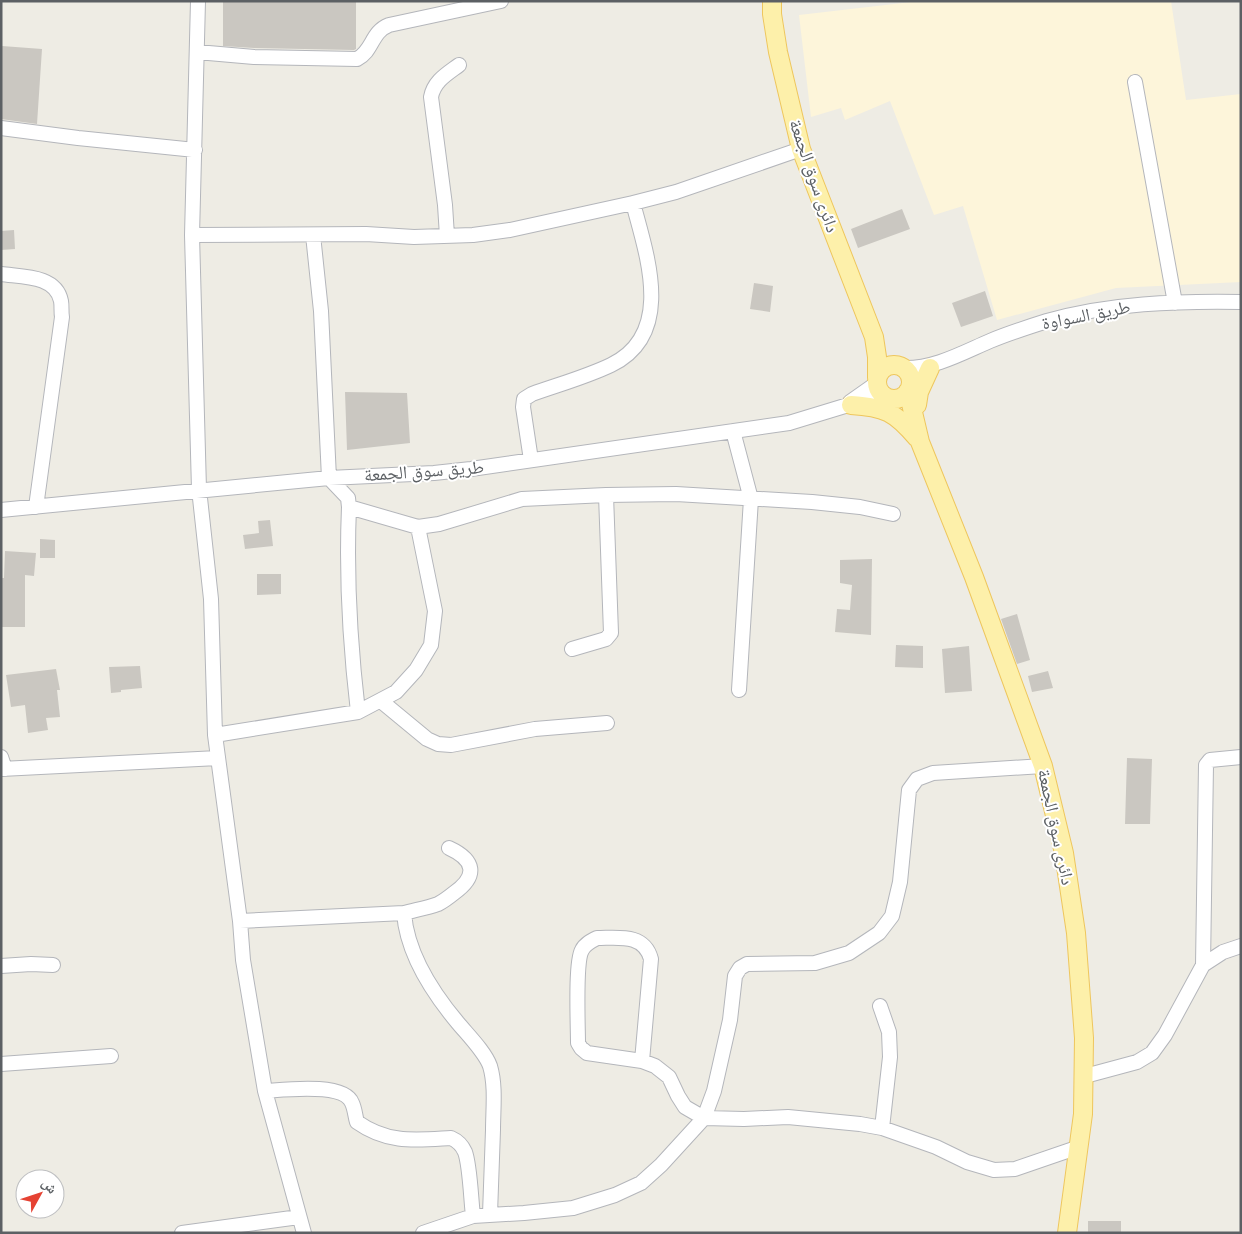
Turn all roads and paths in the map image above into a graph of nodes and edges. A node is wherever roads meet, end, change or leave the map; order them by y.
1 (198, 1) edge
2 (501, 1) edge
3 (772, 1) edge
4 (197, 52) junction
5 (459, 65) dead end
6 (1135, 82) dead end
7 (1, 128) edge
8 (800, 149) junction
9 (195, 150) junction
10 (633, 204) junction
11 (192, 235) junction
12 (314, 235) junction
13 (447, 236) junction
14 (1, 274) edge
15 (1241, 302) edge
16 (1175, 303) junction
17 (867, 317) junction
18 (934, 366) junction
19 (901, 367) junction
20 (877, 381) junction
21 (900, 394) junction
22 (847, 406) junction
23 (733, 431) junction
24 (917, 434) junction
25 (531, 460) junction
26 (330, 478) junction
27 (200, 489) junction
28 (606, 495) junction
29 (751, 500) junction
30 (36, 507) junction
31 (349, 507) junction
32 (1, 510) edge
33 (893, 514) dead end
34 (418, 527) junction
35 (572, 649) dead end
36 (739, 690) dead end
37 (381, 701) junction
38 (358, 712) junction
39 (607, 722) dead end
40 (215, 735) junction
41 (1241, 757) edge
42 (218, 758) junction
43 (2, 765) edge
44 (1043, 766) junction
45 (449, 848) dead end
46 (404, 913) junction
47 (240, 921) junction
48 (1241, 946) edge
49 (53, 965) dead end
50 (1, 966) edge
51 (1204, 966) junction
52 (880, 1006) dead end
53 (111, 1056) dead end
54 (642, 1060) junction
55 (1, 1064) edge
56 (1084, 1076) junction
57 (265, 1091) junction
58 (704, 1118) junction
59 (882, 1128) junction
60 (1079, 1147) junction
61 (490, 1214) junction
62 (473, 1216) junction
63 (299, 1217) junction
64 (182, 1233) edge
65 (304, 1233) edge
66 (423, 1233) edge
67 (1068, 1233) edge

1 - 4 street
2 - 4 street
3 - 8 main road, دائرى سوق الجمعة
4 - 9 street
5 - 13 street
6 - 16 street
7 - 9 street
8 - 10 street
8 - 17 main road, دائرى سوق الجمعة
9 - 11 street
10 - 13 street
10 - 25 street
11 - 12 street
11 - 27 street
12 - 13 street
12 - 26 street
14 - 30 street
15 - 16 street, طريق السواوة
16 - 18 street, طريق السواوة
17 - 19 main road
17 - 20 main road
18 - 19 street
18 - 21 street
18 - 24 main road
19 - 20 main road
19 - 21 main road
20 - 21 main road
20 - 22 street
21 - 22 street
21 - 24 main road
22 - 23 street, طريق سوق الجمعة
22 - 24 main road
23 - 25 street, طريق سوق الجمعة
23 - 29 street
24 - 44 main road, دائرى سوق الجمعة
25 - 26 street, طريق سوق الجمعة
26 - 27 street, طريق سوق الجمعة
26 - 31 street
27 - 30 street, طريق سوق الجمعة
27 - 40 street
28 - 29 street
28 - 34 street
28 - 35 street
29 - 33 street
29 - 36 street
30 - 32 street, طريق سوق الجمعة
31 - 34 street
31 - 38 street
34 - 37 street
37 - 38 street
37 - 39 street
38 - 40 street
40 - 42 street
41 - 51 street
42 - 43 street
42 - 47 street
44 - 56 main road, دائرى سوق الجمعة
44 - 58 street
45 - 46 street
46 - 47 street
46 - 61 street
47 - 57 street
48 - 51 street
49 - 50 street
51 - 56 street
52 - 59 street
53 - 55 street
54 - 54 street
54 - 58 street
56 - 60 main road, دائرى سوق الجمعة
57 - 62 street
57 - 63 street
58 - 59 street
58 - 61 street
59 - 60 street
60 - 67 main road, دائرى سوق الجمعة
61 - 62 street
62 - 66 street
63 - 64 street
63 - 65 street

